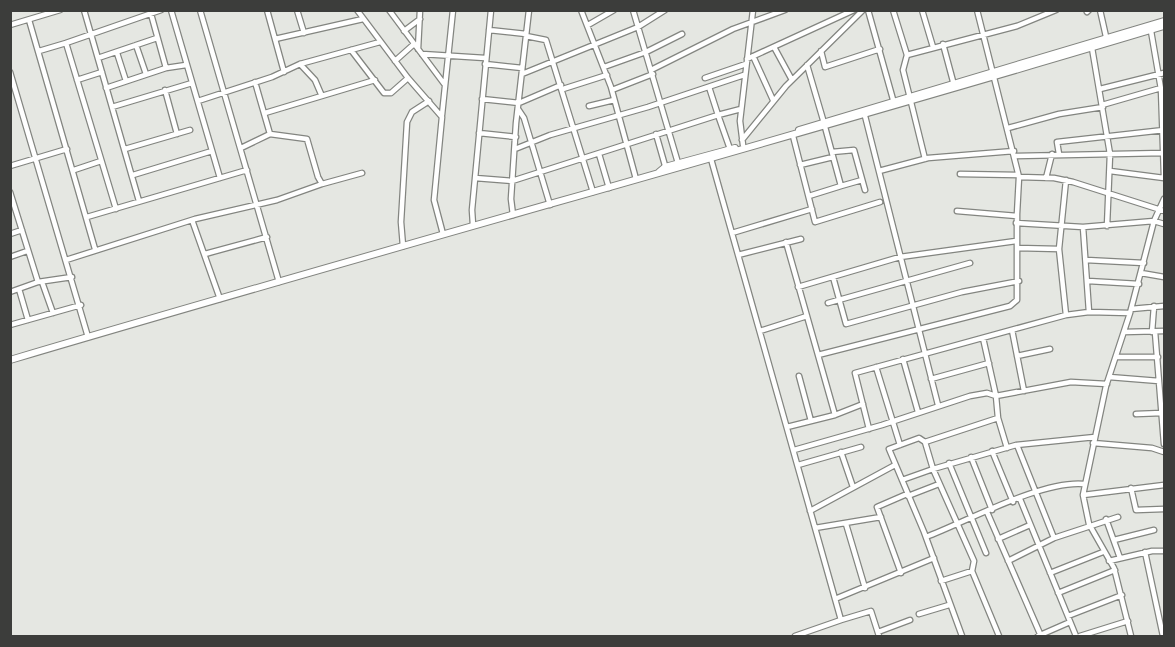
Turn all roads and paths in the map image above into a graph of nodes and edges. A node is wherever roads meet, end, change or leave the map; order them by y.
1 (60, 10) edge
2 (84, 10) edge
3 (161, 10) edge
4 (171, 10) edge
5 (200, 10) edge
6 (267, 10) edge
7 (297, 10) edge
8 (357, 10) edge
9 (389, 10) edge
10 (394, 10) edge
11 (420, 10) edge
12 (453, 10) edge
13 (491, 10) edge
14 (528, 10) edge
15 (581, 10) edge
16 (614, 10) edge
17 (633, 10) edge
18 (665, 10) edge
19 (753, 10) edge
20 (854, 10) edge
21 (863, 10) edge
22 (868, 10) edge
23 (893, 10) edge
24 (921, 10) edge
25 (977, 10) edge
26 (1056, 10) edge
27 (1100, 10) edge
28 (782, 11) edge
29 (51, 12) edge
30 (606, 13) edge
31 (151, 14) junction
32 (394, 17) junction
33 (363, 19) junction
34 (420, 19) junction
35 (29, 20) junction
36 (1164, 21) edge
37 (752, 23) junction
38 (11, 24) edge
39 (588, 25) junction
40 (1164, 26) edge
41 (638, 27) junction
42 (489, 30) junction
43 (404, 31) junction
44 (1151, 31) junction
45 (304, 33) junction
46 (682, 34) dead end
47 (984, 34) junction
48 (91, 35) junction
49 (526, 35) junction
50 (157, 38) junction
51 (275, 39) junction
52 (1107, 41) junction
53 (380, 42) junction
54 (66, 43) junction
55 (943, 44) junction
56 (136, 45) junction
57 (596, 45) junction
58 (416, 47) junction
59 (774, 47) junction
60 (933, 47) junction
61 (1092, 48) junction
62 (880, 49) junction
63 (351, 50) junction
64 (39, 51) junction
65 (820, 51) junction
66 (646, 52) junction
67 (117, 53) junction
68 (422, 54) junction
69 (448, 55) junction
70 (907, 55) junction
71 (753, 56) junction
72 (98, 58) junction
73 (395, 61) junction
74 (485, 61) junction
75 (552, 61) junction
76 (746, 61) junction
77 (300, 64) junction
78 (186, 65) junction
79 (807, 65) junction
80 (604, 67) junction
81 (166, 68) junction
82 (522, 71) junction
83 (10, 72) edge
84 (102, 72) junction
85 (284, 72) junction
86 (652, 72) junction
87 (146, 74) junction
88 (1162, 74) edge
89 (607, 75) junction
90 (744, 75) junction
91 (994, 75) junction
92 (408, 78) junction
93 (705, 78) dead end
94 (77, 80) junction
95 (375, 80) junction
96 (792, 80) junction
97 (126, 81) junction
98 (255, 82) junction
99 (192, 83) junction
100 (954, 85) junction
101 (445, 86) junction
102 (562, 87) junction
103 (709, 87) junction
104 (106, 88) junction
105 (1161, 88) junction
106 (1100, 89) junction
107 (165, 90) junction
108 (612, 90) junction
109 (224, 93) junction
110 (321, 94) junction
111 (18, 97) junction
112 (482, 99) junction
113 (10, 100) edge
114 (614, 100) junction
115 (774, 100) junction
116 (911, 100) junction
117 (198, 101) junction
118 (429, 101) junction
119 (1163, 101) edge
120 (661, 103) junction
121 (894, 103) junction
122 (519, 106) junction
123 (590, 106) dead end
124 (1102, 106) junction
125 (112, 107) junction
126 (741, 109) junction
127 (265, 113) junction
128 (618, 115) junction
129 (718, 115) junction
130 (865, 116) junction
131 (442, 117) junction
132 (825, 125) junction
133 (574, 128) junction
134 (1008, 128) junction
135 (669, 129) junction
136 (190, 130) dead end
137 (1164, 130) edge
138 (479, 132) junction
139 (177, 134) junction
140 (270, 134) junction
141 (656, 134) junction
142 (1107, 135) junction
143 (793, 136) junction
144 (516, 137) junction
145 (532, 142) junction
146 (743, 143) junction
147 (627, 146) junction
148 (241, 148) junction
149 (68, 149) junction
150 (125, 149) junction
151 (515, 149) junction
152 (730, 149) junction
153 (212, 151) junction
154 (1014, 153) junction
155 (1164, 153) edge
156 (599, 154) junction
157 (1055, 154) junction
158 (1110, 154) junction
159 (832, 155) junction
160 (36, 158) junction
161 (584, 158) junction
162 (711, 159) junction
163 (925, 159) junction
164 (101, 161) junction
165 (678, 163) junction
166 (800, 165) junction
167 (10, 166) edge
168 (666, 169) junction
169 (74, 170) junction
170 (247, 170) junction
171 (540, 171) junction
172 (879, 171) junction
173 (1110, 171) junction
174 (362, 173) dead end
175 (960, 174) dead end
176 (133, 175) junction
177 (1019, 176) junction
178 (219, 178) junction
179 (475, 178) junction
180 (1047, 178) junction
181 (1164, 178) edge
182 (636, 179) junction
183 (862, 180) junction
184 (1066, 180) junction
185 (512, 181) junction
186 (322, 184) junction
187 (841, 186) junction
188 (609, 188) junction
189 (865, 190) dead end
190 (10, 192) edge
191 (593, 192) junction
192 (1110, 192) junction
193 (808, 196) junction
194 (1164, 199) edge
195 (139, 201) junction
196 (880, 202) dead end
197 (258, 205) junction
198 (550, 205) junction
199 (116, 209) junction
200 (812, 209) junction
201 (1162, 210) edge
202 (957, 211) dead end
203 (513, 215) junction
204 (1017, 216) junction
205 (87, 217) junction
206 (192, 220) junction
207 (1154, 221) junction
208 (1017, 223) junction
209 (1164, 224) edge
210 (473, 225) junction
211 (1107, 226) junction
212 (1060, 227) junction
213 (1083, 227) junction
214 (22, 230) junction
215 (732, 233) junction
216 (10, 234) edge
217 (443, 234) junction
218 (267, 237) junction
219 (801, 238) dead end
220 (1016, 241) junction
221 (786, 242) junction
222 (402, 246) junction
223 (1017, 248) junction
224 (95, 249) junction
225 (1059, 249) junction
226 (27, 251) junction
227 (205, 254) junction
228 (738, 255) junction
229 (10, 257) edge
230 (900, 257) junction
231 (66, 260) junction
232 (1086, 260) junction
233 (970, 263) dead end
234 (1144, 263) junction
235 (1141, 273) junction
236 (72, 277) junction
237 (833, 277) junction
238 (1164, 277) edge
239 (1019, 281) junction
240 (1088, 281) junction
241 (40, 282) junction
242 (279, 282) junction
243 (906, 282) junction
244 (1139, 284) junction
245 (798, 287) junction
246 (19, 289) junction
247 (10, 292) edge
248 (220, 299) junction
249 (839, 301) junction
250 (828, 303) dead end
251 (81, 305) junction
252 (1154, 306) junction
253 (1164, 306) edge
254 (912, 307) junction
255 (1131, 311) junction
256 (1089, 312) junction
257 (53, 313) junction
258 (1066, 315) junction
259 (807, 316) junction
260 (28, 320) junction
261 (10, 326) edge
262 (917, 329) junction
263 (1012, 330) junction
264 (760, 331) junction
265 (1164, 331) edge
266 (1124, 332) junction
267 (1153, 332) junction
268 (88, 337) junction
269 (983, 338) junction
270 (1050, 349) dead end
271 (924, 353) junction
272 (818, 355) junction
273 (1017, 356) junction
274 (1116, 357) junction
275 (1158, 357) junction
276 (903, 359) junction
277 (10, 360) edge
278 (989, 363) junction
279 (876, 367) junction
280 (799, 376) dead end
281 (1109, 377) junction
282 (931, 379) junction
283 (1159, 381) junction
284 (1107, 384) junction
285 (1024, 391) junction
286 (996, 396) junction
287 (862, 404) junction
288 (938, 405) junction
289 (918, 412) junction
290 (1162, 413) junction
291 (1136, 414) dead end
292 (835, 415) junction
293 (998, 418) junction
294 (811, 421) junction
295 (892, 421) junction
296 (787, 427) junction
297 (869, 429) junction
298 (1094, 440) junction
299 (925, 442) junction
300 (1164, 444) edge
301 (1017, 445) junction
302 (900, 446) junction
303 (861, 447) dead end
304 (1007, 448) junction
305 (794, 450) junction
306 (992, 451) junction
307 (841, 452) junction
308 (1164, 452) edge
309 (971, 457) junction
310 (949, 463) junction
311 (798, 465) junction
312 (895, 465) junction
313 (933, 469) junction
314 (902, 480) junction
315 (939, 484) junction
316 (1084, 484) junction
317 (1164, 485) edge
318 (853, 487) junction
319 (1131, 488) junction
320 (1035, 492) junction
321 (908, 495) junction
322 (1083, 495) junction
323 (1020, 500) junction
324 (1013, 502) junction
325 (1164, 509) edge
326 (810, 510) junction
327 (989, 511) junction
328 (1118, 516) dead end
329 (881, 517) junction
330 (971, 519) junction
331 (1106, 519) junction
332 (846, 524) junction
333 (957, 524) junction
334 (1089, 524) junction
335 (1030, 525) junction
336 (815, 528) junction
337 (1154, 530) dead end
338 (926, 537) junction
339 (1054, 538) junction
340 (998, 539) junction
341 (1114, 540) junction
342 (1038, 544) junction
343 (1164, 551) edge
344 (1103, 552) junction
345 (1145, 552) junction
346 (986, 553) dead end
347 (933, 558) junction
348 (1120, 558) junction
349 (1008, 561) junction
350 (1109, 561) junction
351 (1115, 570) junction
352 (972, 571) junction
353 (901, 573) junction
354 (1050, 573) junction
355 (941, 581) junction
356 (865, 588) junction
357 (1058, 593) junction
358 (1122, 595) junction
359 (835, 599) junction
360 (949, 605) junction
361 (919, 614) dead end
362 (1069, 619) junction
363 (841, 620) junction
364 (910, 620) dead end
365 (1128, 621) junction
366 (879, 634) edge
367 (795, 636) edge
368 (962, 636) edge
369 (999, 636) edge
370 (1040, 636) edge
371 (1078, 636) edge
372 (1131, 636) edge
373 (1162, 636) edge

1 - 29 street
2 - 48 street
3 - 31 street
4 - 78 street
5 - 109 street
6 - 51 street
7 - 45 street
8 - 33 street
9 - 32 street
10 - 32 street
11 - 34 street
12 - 69 street
13 - 42 street
14 - 49 street
15 - 39 street
16 - 30 street
17 - 41 street
18 - 41 street
19 - 37 street
20 - 59 street
21 - 65 street
22 - 62 street
23 - 70 street
24 - 60 street
25 - 47 street
26 - 47 street
27 - 52 street
28 - 37 street
29 - 35 street
30 - 39 street
31 - 48 street
31 - 50 street
32 - 43 street
33 - 45 street
33 - 53 street
34 - 43 street
34 - 58 street
35 - 38 street
35 - 64 street
36 - 52 main road
37 - 76 street
37 - 86 street
39 - 57 street
40 - 44 main road
41 - 57 street
41 - 66 street
42 - 49 street
42 - 74 street
43 - 58 street
44 - 52 main road
44 - 88 street
45 - 51 street
46 - 66 street
47 - 55 street
47 - 91 street
48 - 54 street
48 - 72 street
49 - 75 street
49 - 82 street
50 - 56 street
50 - 81 street
51 - 85 street
52 - 61 main road
52 - 91 main road
53 - 63 street
53 - 73 street
54 - 64 street
54 - 94 street
55 - 60 street
55 - 100 street
56 - 67 street
56 - 87 street
57 - 75 street
57 - 80 street
58 - 68 street
58 - 73 street
59 - 71 street
59 - 96 street
60 - 70 street
61 - 91 main road
61 - 106 street
62 - 65 street
62 - 121 street
63 - 77 street
63 - 95 street
64 - 149 street
65 - 79 street
66 - 80 street
66 - 86 street
67 - 72 street
67 - 97 street
68 - 69 street
68 - 101 street
69 - 74 street
69 - 101 street
70 - 116 street
71 - 76 street
71 - 115 street
72 - 84 street
73 - 92 street
74 - 82 street
74 - 112 street
75 - 82 street
75 - 102 street
76 - 90 street
76 - 93 street
77 - 85 street
77 - 110 street
78 - 81 street
78 - 99 street
79 - 96 street
79 - 132 street
80 - 89 street
81 - 87 street
82 - 122 street
83 - 111 street
84 - 94 street
84 - 104 street
85 - 98 street
86 - 108 street
86 - 120 street
87 - 97 street
88 - 105 street
88 - 106 street
89 - 102 street
89 - 108 street
90 - 103 street
90 - 126 street
91 - 100 main road
91 - 116 main road
91 - 134 street
92 - 95 street
92 - 118 street
94 - 164 street
95 - 110 street
96 - 115 street
97 - 104 street
98 - 109 street
98 - 127 street
99 - 107 street
99 - 117 street
100 - 116 main road
101 - 131 street
102 - 122 street
102 - 133 street
103 - 120 street
103 - 129 street
104 - 125 street
105 - 119 street
105 - 124 street
106 - 124 street
107 - 125 street
107 - 139 street
108 - 114 street
109 - 117 street
109 - 148 street
110 - 127 street
111 - 113 street
111 - 160 street
112 - 122 street
112 - 138 street
114 - 123 street
114 - 128 street
115 - 146 street
116 - 121 main road
116 - 130 main road
116 - 163 street
117 - 153 street
118 - 131 street
118 - 222 street
119 - 137 street
120 - 128 street
120 - 135 street
121 - 132 main road
122 - 144 street
122 - 145 street
124 - 134 street
124 - 142 street
125 - 150 street
126 - 129 street
126 - 146 street
127 - 140 street
128 - 133 street
128 - 147 street
129 - 135 street
129 - 152 street
130 - 132 main road
130 - 172 street
131 - 217 street
132 - 143 main road
132 - 146 main road
132 - 159 street
133 - 145 street
133 - 161 street
134 - 154 street
135 - 141 street
135 - 165 street
136 - 139 street
137 - 142 street
137 - 155 street
138 - 144 street
138 - 179 street
139 - 150 street
140 - 148 street
140 - 186 street
141 - 147 street
141 - 168 street
142 - 157 street
142 - 158 street
143 - 162 main road
143 - 166 street
144 - 151 street
145 - 151 street
145 - 171 street
146 - 152 main road
147 - 156 street
147 - 182 street
148 - 170 street
149 - 160 street
149 - 169 street
150 - 176 street
151 - 185 street
152 - 165 main road
153 - 176 street
153 - 178 street
154 - 157 street
154 - 163 street
154 - 177 street
155 - 158 street
155 - 181 street
156 - 161 street
156 - 188 street
157 - 158 street
157 - 180 street
158 - 173 street
159 - 166 street
159 - 183 street
159 - 187 street
160 - 167 street
160 - 231 street
161 - 171 street
161 - 191 street
162 - 168 main road
162 - 215 street
163 - 172 street
164 - 169 street
164 - 199 street
165 - 168 main road
166 - 193 street
168 - 182 main road
169 - 205 street
170 - 178 street
170 - 197 street
171 - 185 street
171 - 198 street
172 - 230 street
173 - 181 street
173 - 192 street
174 - 186 street
175 - 177 street
176 - 195 street
177 - 180 street
177 - 204 street
178 - 195 street
179 - 185 street
179 - 210 street
180 - 184 street
182 - 188 main road
183 - 187 street
183 - 189 street
184 - 192 street
184 - 212 street
185 - 203 street
186 - 197 street
187 - 193 street
188 - 191 main road
190 - 214 street
191 - 198 main road
192 - 201 street
192 - 211 street
193 - 200 street
194 - 201 street
195 - 199 street
196 - 200 street
197 - 206 street
197 - 218 street
198 - 203 main road
199 - 205 street
200 - 215 street
201 - 207 street
202 - 204 street
203 - 210 main road
204 - 208 street
205 - 224 street
206 - 224 street
206 - 227 street
207 - 209 street
207 - 211 street
207 - 234 street
208 - 212 street
208 - 220 street
210 - 217 main road
211 - 213 street
212 - 213 street
212 - 225 street
213 - 232 street
214 - 216 street
214 - 226 street
215 - 228 street
217 - 222 main road
218 - 227 street
218 - 242 street
219 - 221 street
220 - 223 street
220 - 230 street
221 - 228 street
221 - 245 street
222 - 242 main road
223 - 225 street
223 - 239 street
224 - 231 street
225 - 258 street
226 - 229 street
226 - 241 street
227 - 248 street
228 - 264 street
230 - 237 street
230 - 243 street
231 - 236 street
232 - 234 street
232 - 240 street
233 - 243 street
234 - 235 street
235 - 238 street
235 - 244 street
236 - 241 street
236 - 251 street
237 - 245 street
237 - 249 street
239 - 254 street
239 - 262 street
240 - 244 street
240 - 256 street
241 - 246 street
241 - 257 street
242 - 248 main road
243 - 249 street
243 - 254 street
244 - 255 street
245 - 259 street
246 - 247 street
246 - 260 street
248 - 268 main road
249 - 250 street
249 - 254 street
251 - 257 street
251 - 268 street
252 - 253 street
252 - 255 street
252 - 267 street
254 - 262 street
255 - 256 street
255 - 266 street
256 - 258 street
257 - 260 street
258 - 263 street
259 - 264 street
259 - 272 street
260 - 261 street
262 - 271 street
262 - 272 street
263 - 269 street
263 - 273 street
264 - 296 street
265 - 267 street
266 - 267 street
266 - 274 street
267 - 275 street
268 - 277 main road
269 - 271 street
269 - 278 street
270 - 273 street
271 - 276 street
271 - 282 street
272 - 292 street
273 - 285 street
274 - 275 street
274 - 281 street
275 - 283 street
276 - 279 street
276 - 289 street
278 - 282 street
278 - 286 street
279 - 287 street
279 - 295 street
280 - 294 street
281 - 283 street
281 - 284 street
282 - 288 street
283 - 290 street
284 - 285 street
284 - 298 street
285 - 286 street
286 - 288 street
286 - 293 street
287 - 292 street
287 - 297 street
288 - 289 street
289 - 295 street
290 - 291 street
290 - 300 street
292 - 294 street
293 - 299 street
293 - 304 street
294 - 296 street
295 - 297 street
295 - 302 street
296 - 305 street
297 - 305 street
298 - 301 street
298 - 308 street
298 - 316 street
299 - 302 street
299 - 313 street
301 - 304 street
301 - 320 street
302 - 312 street
303 - 307 street
304 - 306 street
305 - 311 street
306 - 309 street
306 - 324 street
307 - 311 street
307 - 318 street
309 - 310 street
309 - 327 street
310 - 313 street
310 - 330 street
311 - 326 street
312 - 314 street
312 - 318 street
313 - 314 street
313 - 315 street
314 - 321 street
315 - 321 street
315 - 333 street
316 - 320 street
316 - 322 street
317 - 319 street
318 - 326 street
319 - 322 street
319 - 325 street
320 - 323 street
320 - 339 street
321 - 329 street
321 - 338 street
322 - 334 street
323 - 324 street
323 - 335 street
324 - 327 street
326 - 336 street
327 - 330 street
327 - 340 street
328 - 331 street
329 - 332 street
329 - 353 street
330 - 333 street
330 - 346 street
331 - 334 street
331 - 341 street
332 - 336 street
332 - 356 street
333 - 338 street
333 - 352 street
334 - 339 street
334 - 344 street
335 - 340 street
335 - 342 street
336 - 359 street
337 - 341 street
338 - 347 street
339 - 342 street
340 - 349 street
341 - 348 street
342 - 349 street
342 - 354 street
343 - 345 street
344 - 350 street
344 - 354 street
345 - 348 street
345 - 373 street
347 - 353 street
347 - 355 street
348 - 350 street
349 - 370 street
350 - 351 street
351 - 357 street
351 - 358 street
352 - 355 street
352 - 369 street
353 - 356 street
354 - 357 street
355 - 360 street
356 - 359 street
357 - 362 street
358 - 362 street
358 - 365 street
359 - 363 street
360 - 361 street
360 - 368 street
362 - 370 street
362 - 371 street
363 - 366 street
363 - 367 street
364 - 366 street
365 - 371 street
365 - 372 street

